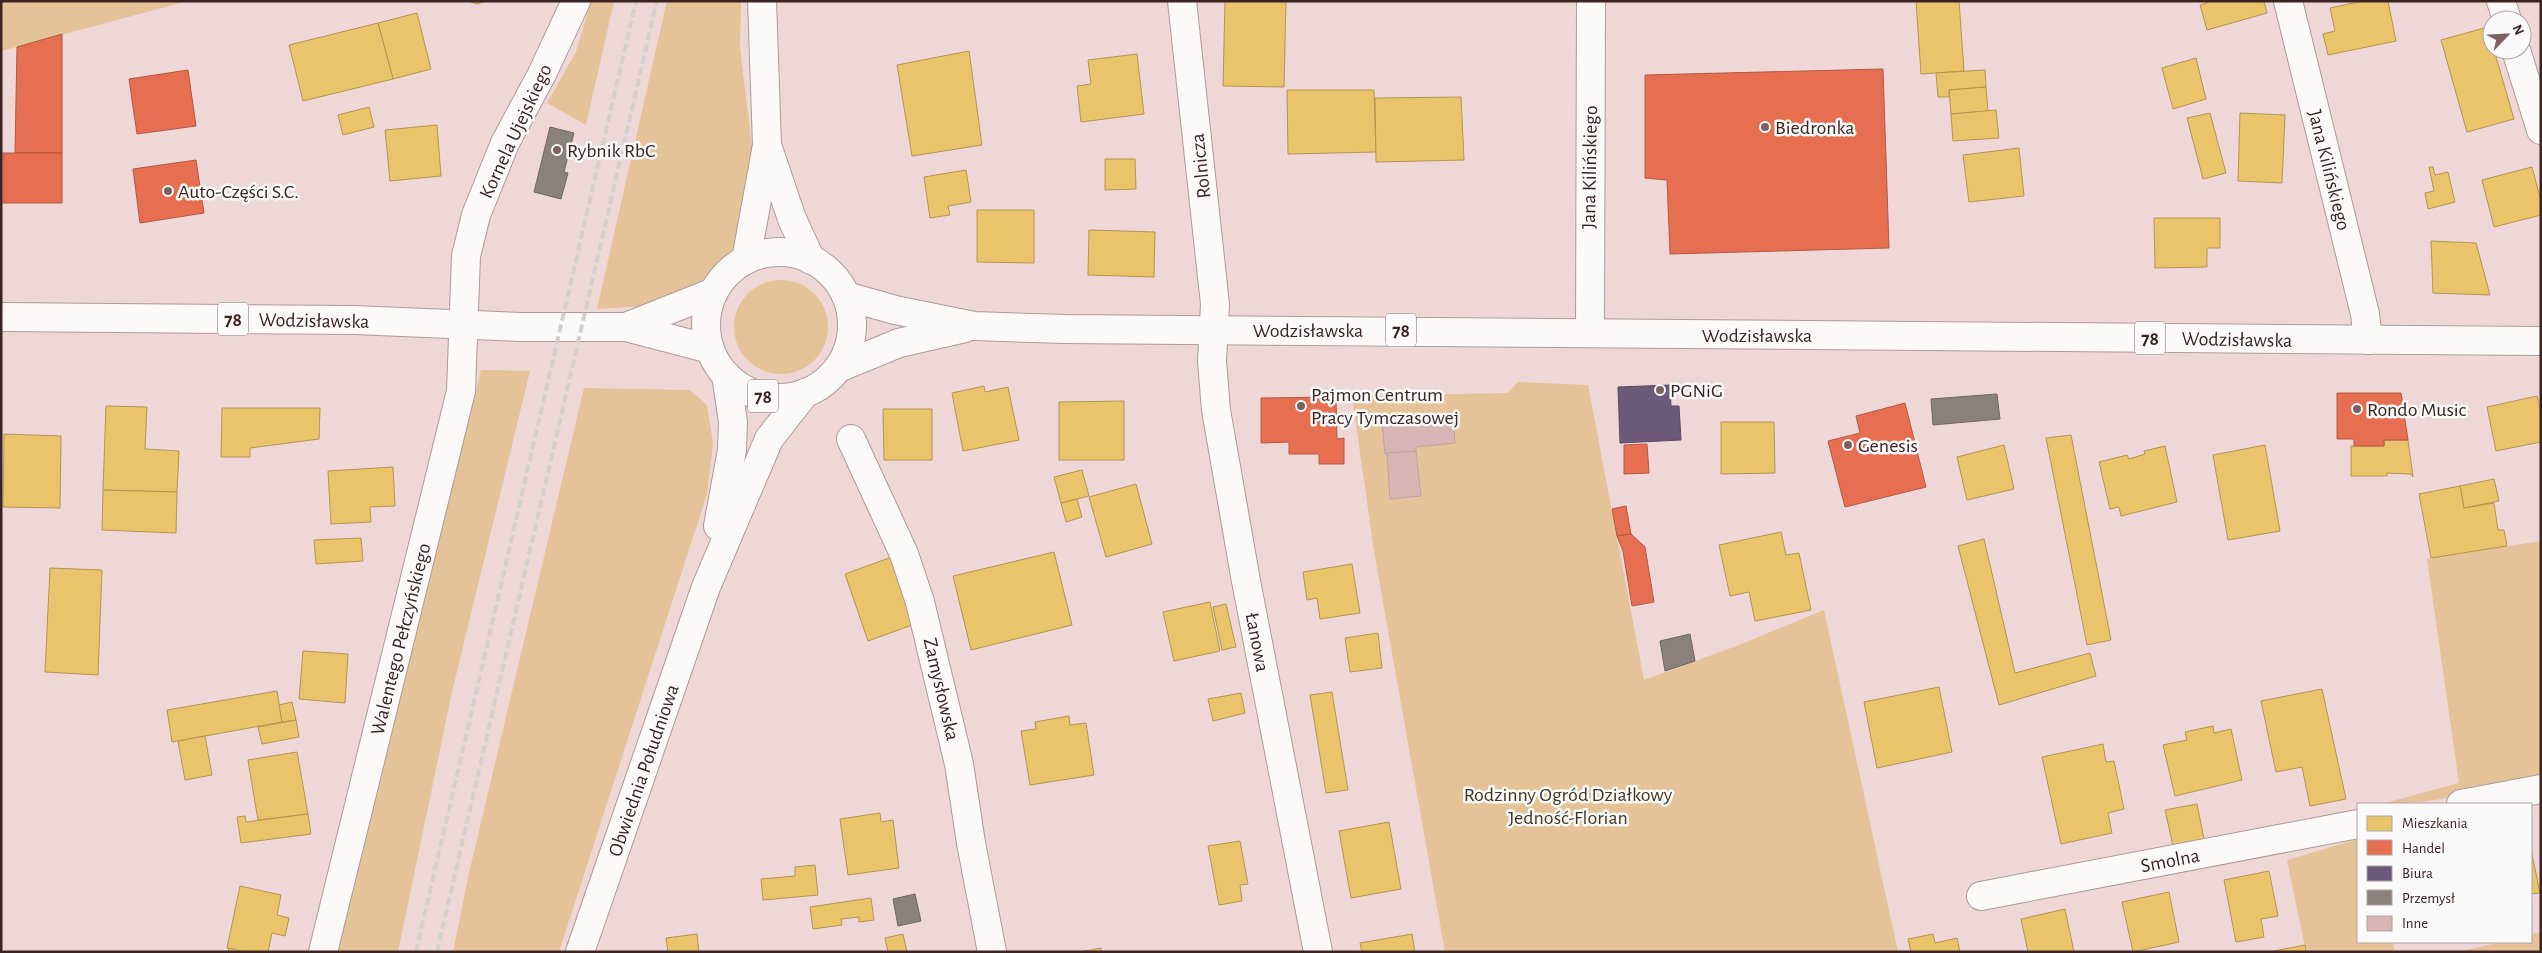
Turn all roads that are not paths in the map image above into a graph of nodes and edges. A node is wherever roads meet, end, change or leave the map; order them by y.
1 (576, 1) edge
2 (762, 1) edge
3 (1182, 1) edge
4 (1591, 1) edge
5 (2288, 1) edge
6 (2519, 60) edge
7 (2541, 130) edge
8 (766, 145) junction
9 (746, 260) junction
10 (811, 260) junction
11 (714, 292) junction
12 (846, 296) junction
13 (1, 317) edge
14 (464, 324) junction
15 (974, 326) junction
16 (626, 327) junction
17 (1213, 330) junction
18 (1590, 333) junction
19 (2368, 340) junction
20 (2541, 341) edge
21 (710, 349) junction
22 (838, 368) junction
23 (726, 375) junction
24 (805, 393) junction
25 (851, 439) dead end
26 (706, 587) junction
27 (2541, 789) edge
28 (2466, 803) edge
29 (2357, 824) edge
30 (1981, 896) dead end
31 (323, 952) edge
32 (580, 952) edge
33 (992, 952) edge
34 (1318, 952) edge

1 - 14 main road, Kornela Ujejskiego
2 - 8 main road
3 - 17 main road, Rolnicza
4 - 18 main road, Jana Kilińskiego
5 - 19 main road, Jana Kilińskiego
6 - 7 main road
8 - 9 main road
8 - 10 main road
9 - 10 main road, 78
9 - 11 main road, 78
10 - 12 main road, 78
11 - 16 main road, Wodzisławska / 78
11 - 21 main road, 78
12 - 15 main road, Wodzisławska / 78
12 - 22 main road, 78
13 - 14 main road, Wodzisławska / 78
14 - 16 main road, Wodzisławska / 78
14 - 31 main road, Walentego Pełczyńskiego
15 - 17 main road, Wodzisławska / 78
15 - 22 main road, Wodzisławska / 78
16 - 21 main road, Wodzisławska / 78
17 - 18 main road, Wodzisławska / 78
17 - 34 main road, Łanowa
18 - 19 main road, Wodzisławska / 78
19 - 20 main road, Wodzisławska / 78
21 - 23 main road, 78
22 - 24 main road, 78
23 - 24 main road, 78
23 - 26 main road, Obwiednia Południowa
24 - 26 main road, Obwiednia Południowa
25 - 33 main road, Zamysłowska
26 - 32 main road, Obwiednia Południowa
27 - 28 main road
29 - 30 main road, Smolna

